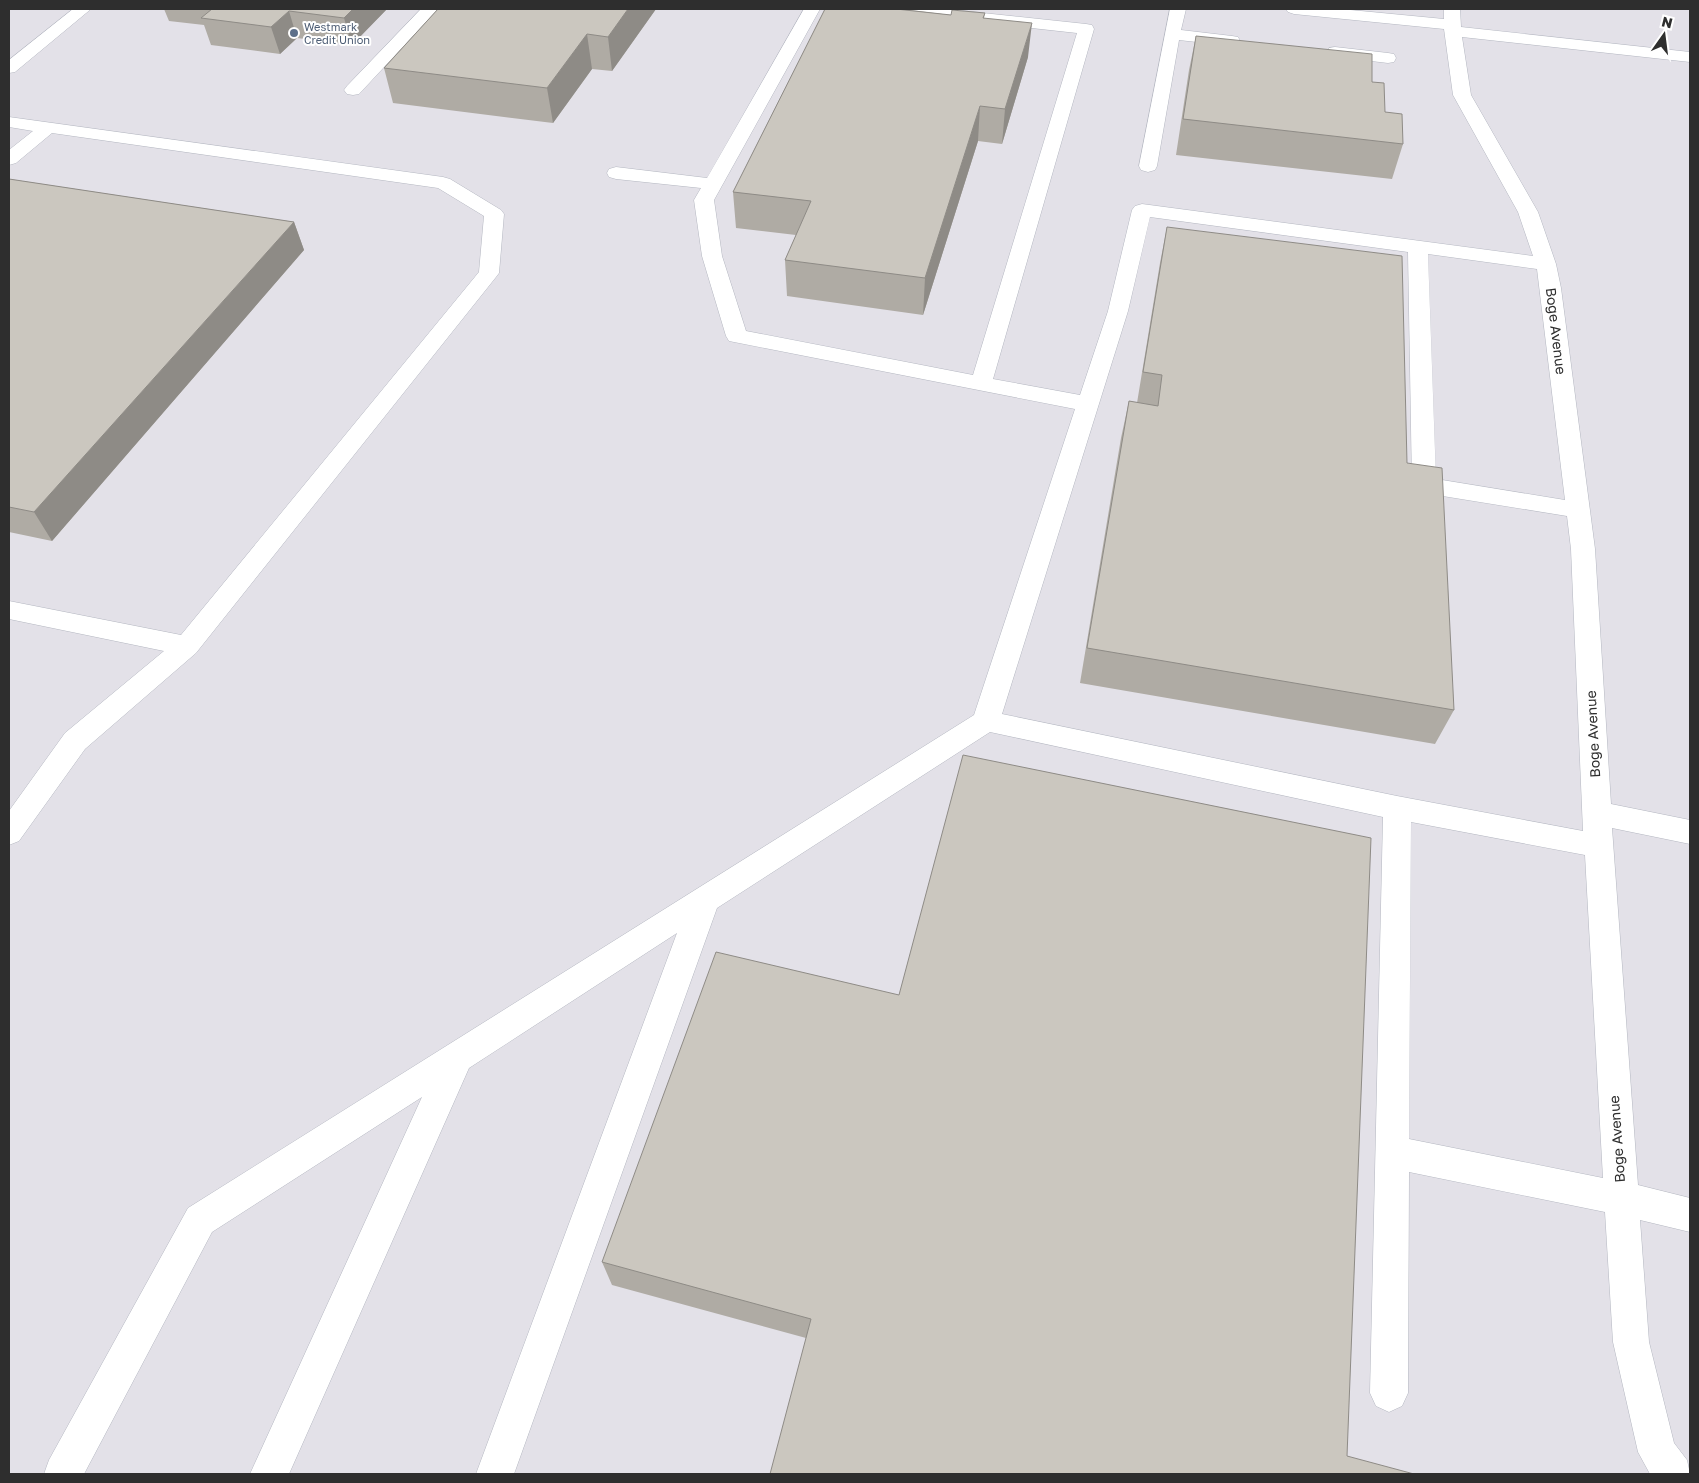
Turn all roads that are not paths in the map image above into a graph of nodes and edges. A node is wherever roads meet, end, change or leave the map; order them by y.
1 (83, 9) edge
2 (430, 9) edge
3 (812, 9) edge
4 (902, 9) edge
5 (1178, 9) edge
6 (1294, 9) edge
7 (1452, 22) edge
8 (1172, 34) junction
9 (1251, 43) edge
10 (1319, 51) edge
11 (1690, 57) edge
12 (1388, 58) dead end
13 (9, 68) edge
14 (352, 90) dead end
15 (9, 122) edge
16 (49, 127) junction
17 (9, 158) edge
18 (1148, 166) dead end
19 (616, 173) dead end
20 (713, 184) junction
21 (1418, 247) junction
22 (1546, 264) junction
23 (981, 383) junction
24 (1088, 404) junction
25 (1578, 510) junction
26 (9, 610) edge
27 (187, 646) junction
28 (986, 721) junction
29 (1398, 808) junction
30 (1597, 813) junction
31 (1690, 832) edge
32 (9, 833) edge
33 (1599, 846) junction
34 (705, 899) junction
35 (457, 1057) junction
36 (1392, 1152) junction
37 (1620, 1198) junction
38 (1690, 1214) edge
39 (1389, 1393) dead end
40 (63, 1474) edge
41 (269, 1474) edge
42 (495, 1474) edge
43 (1673, 1474) edge

1 - 13 street
2 - 14 street
3 - 20 street
4 - 23 street
5 - 8 street
6 - 7 street
7 - 11 street
7 - 22 street, Boge Avenue
8 - 9 street
8 - 18 street
10 - 12 street
15 - 16 street
16 - 17 street
16 - 27 street
19 - 20 street
20 - 23 street
21 - 22 street
21 - 24 street
21 - 25 street
22 - 25 street, Boge Avenue
23 - 24 street
24 - 28 street
25 - 30 street, Boge Avenue
26 - 27 street
27 - 32 street
28 - 29 street
28 - 34 street
29 - 33 street
29 - 36 street
30 - 31 street
30 - 33 street, Boge Avenue
33 - 37 street, Boge Avenue
34 - 35 street
34 - 42 street
35 - 40 street
35 - 41 street
36 - 37 street
36 - 39 street
37 - 38 street
37 - 43 street, Boge Avenue

